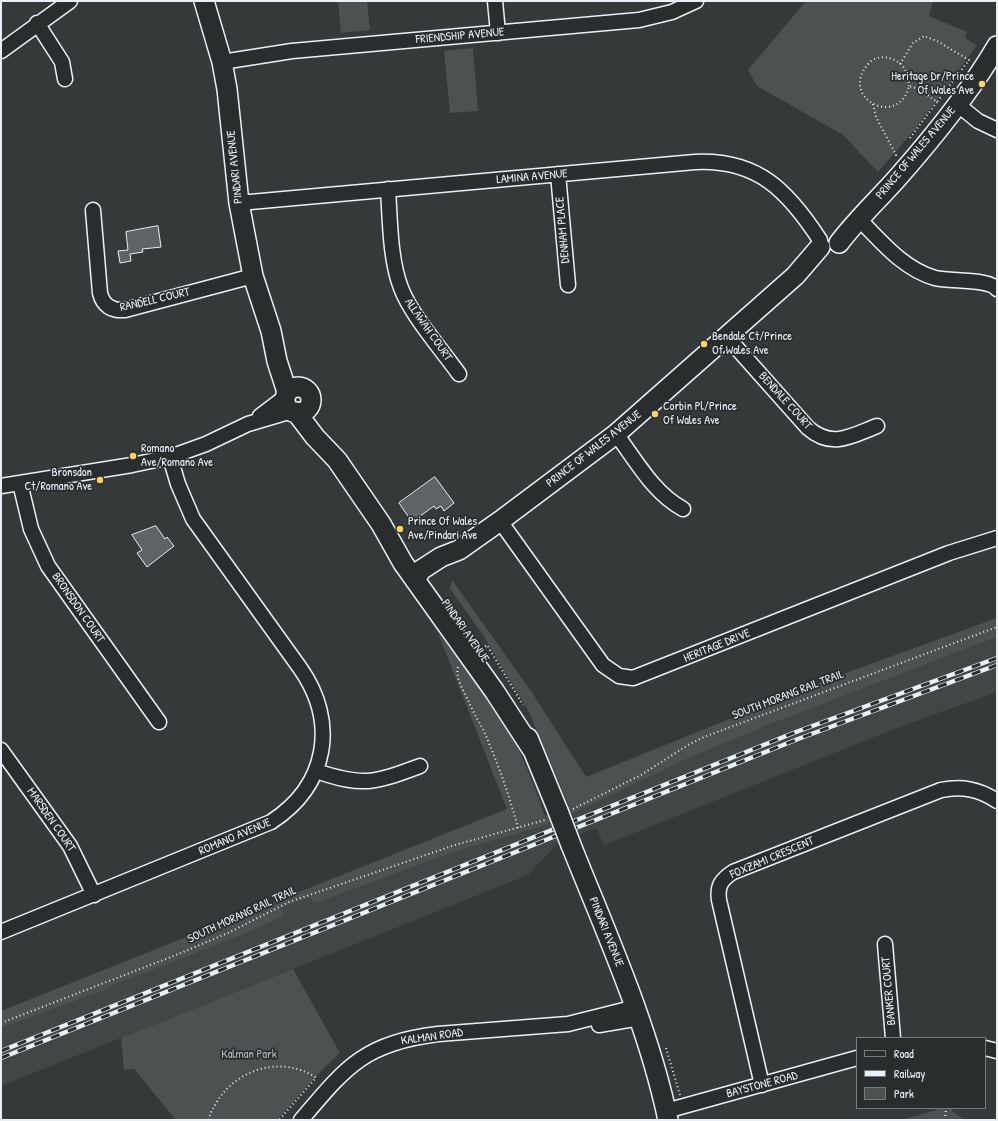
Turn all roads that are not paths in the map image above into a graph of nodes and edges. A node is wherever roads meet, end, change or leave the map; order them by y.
1 (70, 1) edge
2 (204, 1) edge
3 (495, 1) edge
4 (696, 1) edge
5 (38, 23) junction
6 (498, 33) junction
7 (997, 46) edge
8 (1, 51) edge
9 (222, 62) junction
10 (65, 80) dead end
11 (957, 104) junction
12 (997, 130) edge
13 (558, 174) junction
14 (388, 189) junction
15 (239, 202) junction
16 (93, 210) dead end
17 (858, 218) junction
18 (828, 242) junction
19 (253, 276) junction
20 (568, 285) dead end
21 (997, 289) edge
22 (727, 337) junction
23 (459, 374) dead end
24 (295, 401) junction
25 (877, 426) dead end
26 (616, 434) junction
27 (170, 457) junction
28 (20, 483) junction
29 (1, 486) edge
30 (683, 509) dead end
31 (500, 521) junction
32 (997, 538) edge
33 (421, 576) junction
34 (159, 722) dead end
35 (532, 749) junction
36 (1, 750) edge
37 (420, 766) dead end
38 (316, 771) junction
39 (997, 801) edge
40 (94, 895) junction
41 (1, 932) edge
42 (884, 944) dead end
43 (638, 1013) junction
44 (893, 1037) edge
45 (986, 1048) edge
46 (997, 1052) edge
47 (856, 1058) edge
48 (762, 1085) junction
49 (667, 1116) edge
50 (301, 1120) edge

1 - 5 street
2 - 9 street, PINDARI AVENUE
3 - 6 street
4 - 6 street, FRIENDSHIP AVENUE
5 - 8 street
5 - 10 street
6 - 9 street, FRIENDSHIP AVENUE
7 - 11 street, PRINCE OF WALES AVENUE
9 - 15 street, PINDARI AVENUE
11 - 12 street
11 - 17 street, PRINCE OF WALES AVENUE
13 - 14 street, LAMINA AVENUE
13 - 18 street, LAMINA AVENUE
13 - 20 street, DENHAM PLACE
14 - 15 street, LAMINA AVENUE
14 - 23 street, ALLAWAH COURT
15 - 19 street, PINDARI AVENUE
16 - 19 street, RANDELL COURT
17 - 18 street, PRINCE OF WALES AVENUE
17 - 21 street
18 - 22 street, PRINCE OF WALES AVENUE
19 - 24 street, PINDARI AVENUE
22 - 25 street, BENDALE COURT
22 - 26 street, PRINCE OF WALES AVENUE
24 - 27 street
24 - 33 street, PINDARI AVENUE
26 - 30 street
26 - 31 street, PRINCE OF WALES AVENUE
27 - 28 street
27 - 38 street, ROMANO AVENUE
28 - 29 street
28 - 34 street, BRONSDON COURT
31 - 32 street, HERITAGE DRIVE
31 - 33 street, PRINCE OF WALES AVENUE
33 - 35 street, PINDARI AVENUE
33 - 35 street, PINDARI AVENUE
35 - 43 street, PINDARI AVENUE, bridge
36 - 40 street, MARSDEN COURT
37 - 38 street
38 - 40 street, ROMANO AVENUE
39 - 48 street, FOXZAMI CRESCENT
40 - 41 street, ROMANO AVENUE
42 - 44 street, BANKER COURT
43 - 49 street, PINDARI AVENUE
43 - 50 street, KALMAN ROAD
45 - 46 street
47 - 48 street, BAYSTONE ROAD
48 - 49 street, BAYSTONE ROAD

